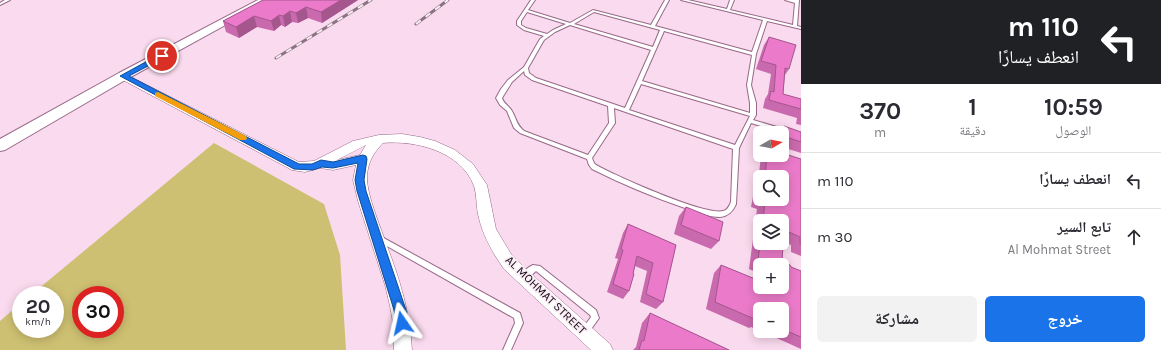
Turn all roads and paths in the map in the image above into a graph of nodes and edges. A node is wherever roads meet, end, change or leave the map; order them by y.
1 (8, 0) edge
2 (266, 0) edge
3 (533, 0) edge
4 (667, 0) edge
5 (683, 0) edge
6 (732, 0) edge
7 (787, 0) edge
8 (797, 1) edge
9 (0, 4) edge
10 (526, 11) junction
11 (728, 11) junction
12 (765, 20) junction
13 (570, 24) junction
14 (653, 26) junction
15 (795, 27) junction
16 (801, 28) edge
17 (663, 29) junction
18 (547, 35) junction
19 (654, 49) junction
20 (754, 54) junction
21 (526, 68) junction
22 (124, 76) junction
23 (639, 82) junction
24 (611, 106) junction
25 (626, 111) junction
26 (752, 118) junction
27 (801, 136) edge
28 (379, 139) junction
29 (0, 146) edge
30 (736, 148) junction
31 (589, 158) junction
32 (363, 159) junction
33 (321, 164) junction
34 (378, 238) junction
35 (524, 278) junction
36 (584, 332) junction
37 (404, 350) edge
38 (507, 350) edge
39 (604, 350) edge

1 - 9 lane
2 - 22 street
3 - 10 lane
4 - 14 lane
5 - 11 lane
6 - 11 lane
7 - 8 lane
8 - 15 lane
10 - 13 lane
10 - 18 lane
11 - 12 lane
12 - 15 lane
12 - 20 lane
13 - 14 lane
13 - 18 lane
13 - 19 lane
14 - 17 lane
15 - 16 lane
17 - 19 lane
17 - 20 lane
18 - 21 lane
19 - 23 lane
20 - 26 lane
21 - 24 lane
21 - 31 lane
22 - 29 street
22 - 33 street, AL MOHMAT STREET
23 - 25 lane
23 - 26 lane
24 - 25 lane
24 - 31 lane
25 - 30 lane
26 - 27 lane
26 - 30 lane
28 - 32 street
28 - 33 street, AL MOHMAT STREET
28 - 35 street, AL MOHMAT STREET
30 - 31 lane
32 - 33 street
32 - 34 street
34 - 37 street
34 - 38 lane
35 - 36 street, AL MOHMAT STREET
35 - 36 lane
36 - 39 street, AL MOHMAT STREET

